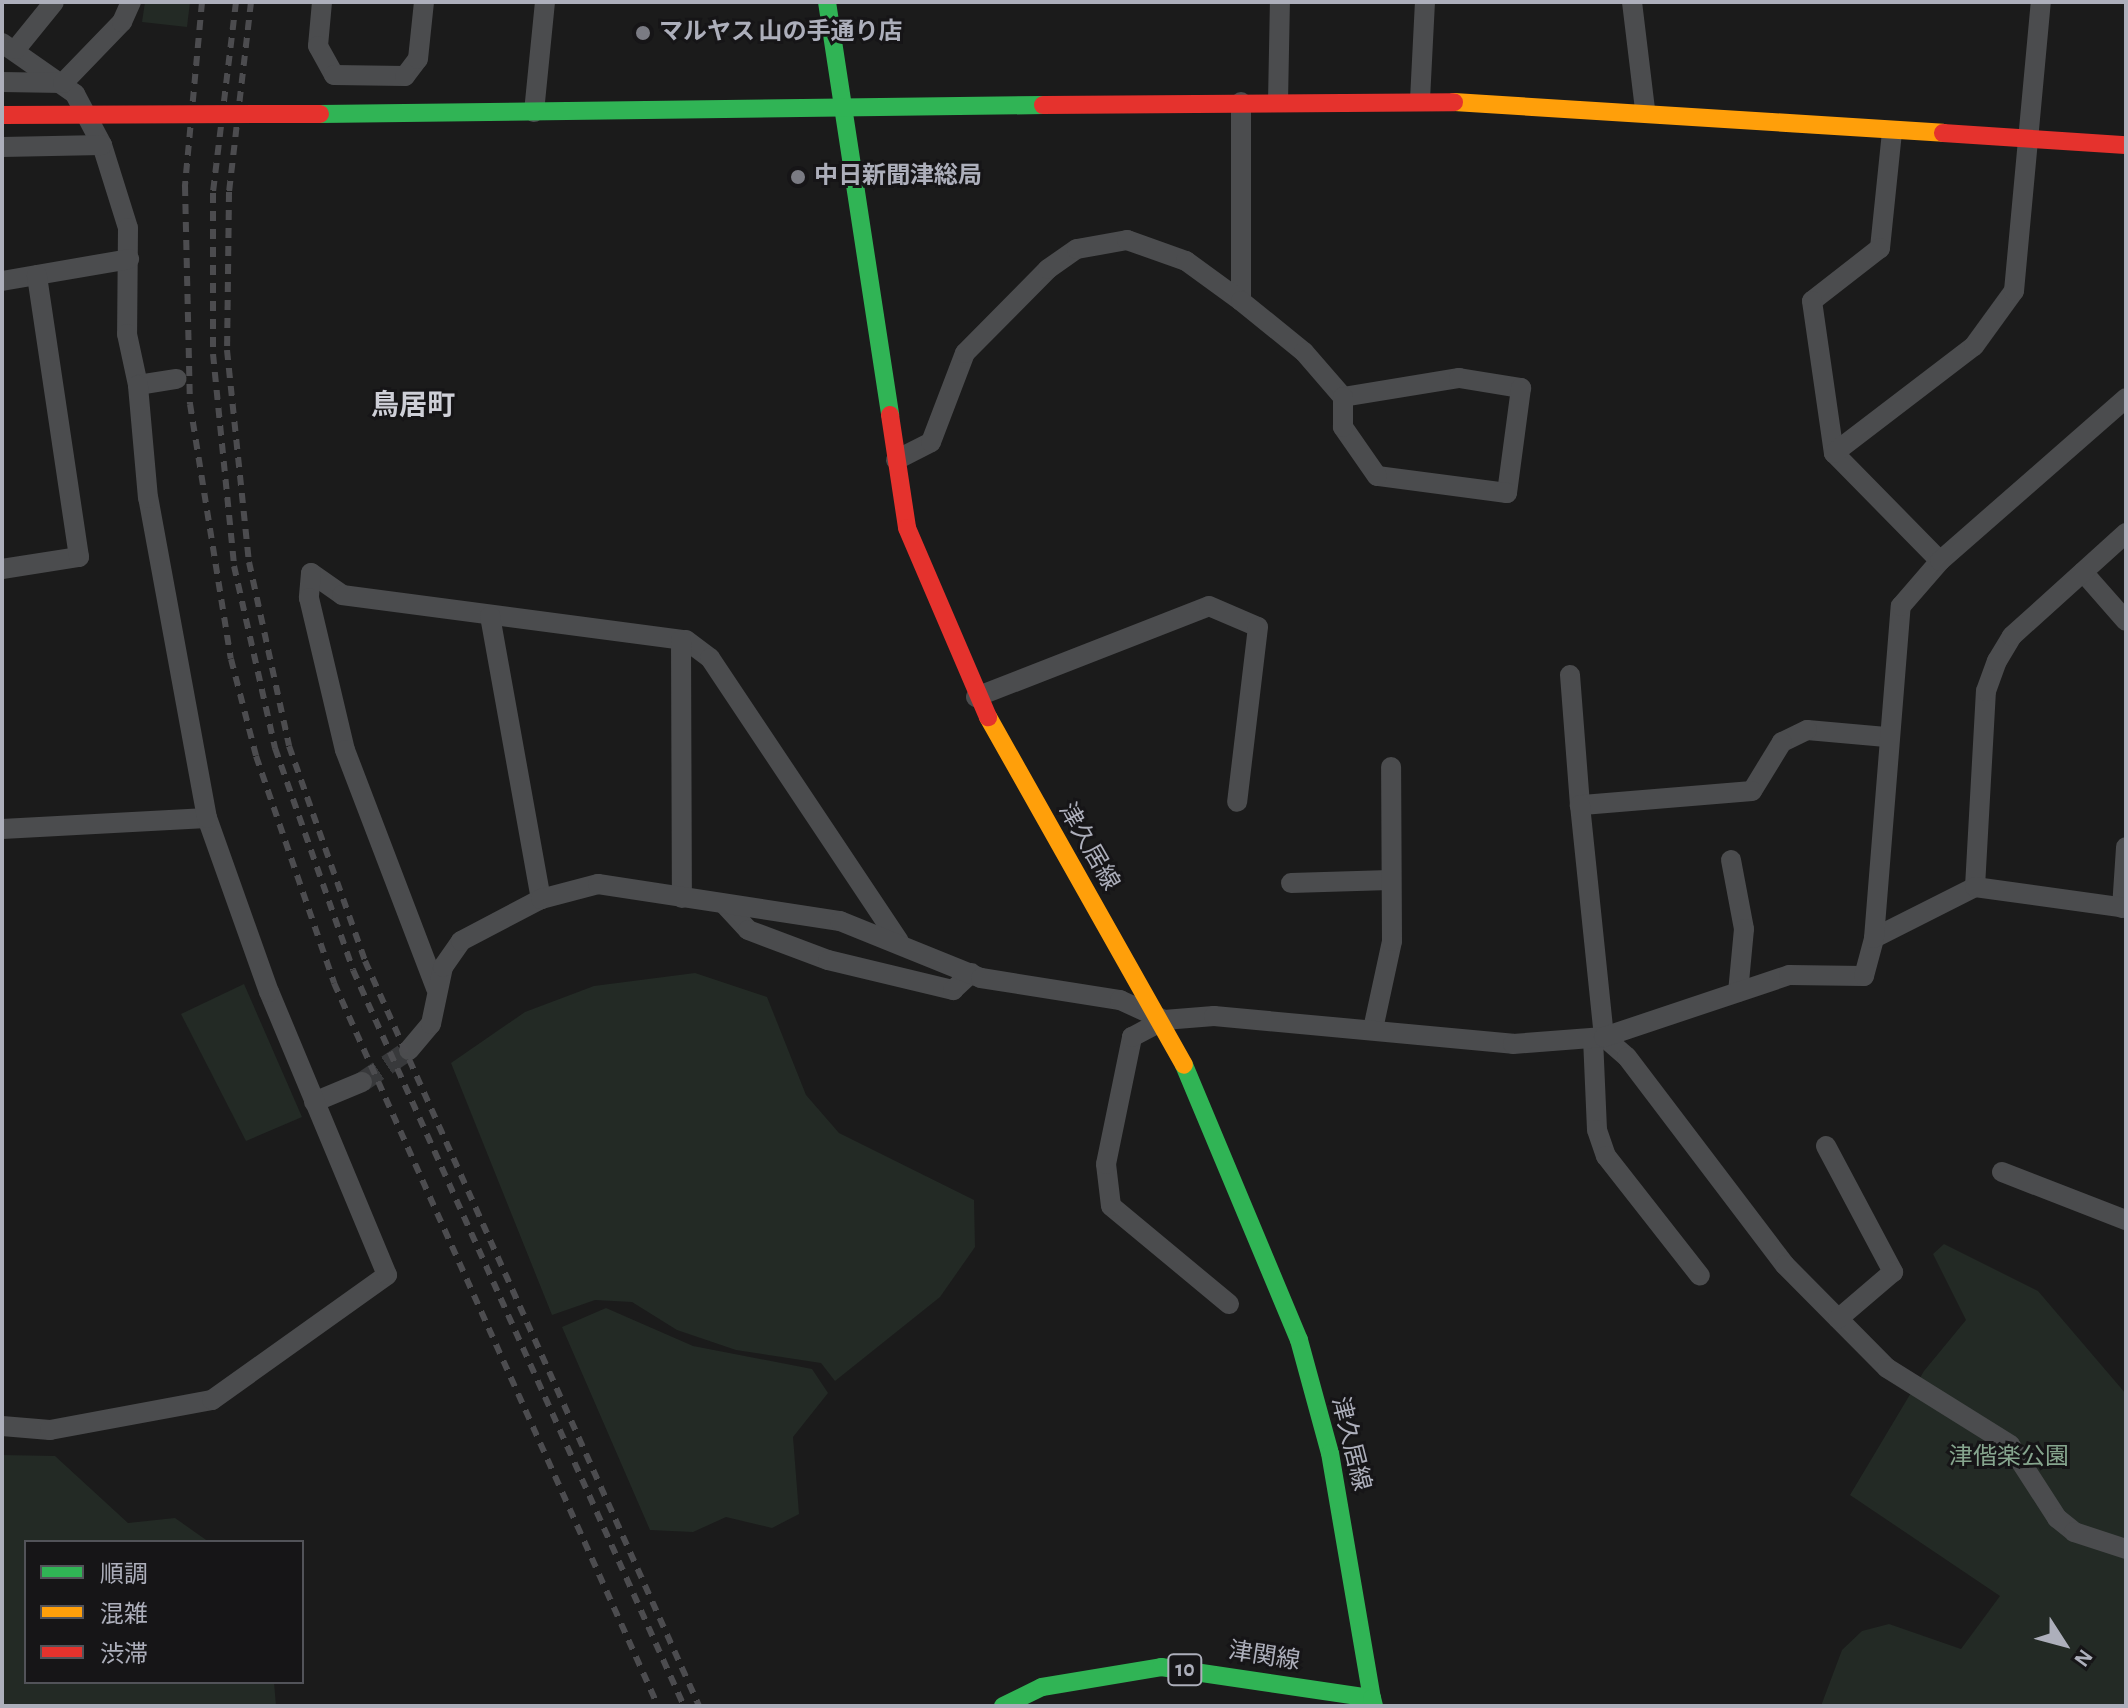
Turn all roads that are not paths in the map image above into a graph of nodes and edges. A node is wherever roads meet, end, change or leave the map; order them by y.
1 (54, 2) edge
2 (131, 2) edge
3 (322, 2) edge
4 (424, 2) edge
5 (545, 2) edge
6 (827, 2) edge
7 (1280, 2) edge
8 (1425, 2) edge
9 (1632, 2) edge
10 (2041, 2) edge
11 (9, 46) edge
12 (2, 82) edge
13 (63, 83) junction
14 (1420, 100) junction
15 (1241, 102) junction
16 (1278, 102) junction
17 (1645, 110) junction
18 (844, 111) junction
19 (534, 112) junction
20 (2, 115) edge
21 (1892, 132) junction
22 (2033, 144) junction
23 (102, 145) junction
24 (2126, 145) edge
25 (2, 147) edge
26 (129, 259) junction
27 (37, 275) junction
28 (2, 281) edge
29 (1241, 301) junction
30 (177, 379) dead end
31 (138, 385) junction
32 (1343, 397) junction
33 (2126, 398) edge
34 (1834, 453) junction
35 (896, 460) junction
36 (2126, 533) edge
37 (1940, 561) junction
38 (2, 569) edge
39 (2083, 572) junction
40 (490, 616) junction
41 (2126, 621) edge
42 (681, 640) junction
43 (1570, 675) dead end
44 (976, 697) junction
45 (1886, 737) junction
46 (1391, 767) dead end
47 (1237, 802) dead end
48 (1580, 805) junction
49 (207, 818) junction
50 (2, 829) edge
51 (2126, 847) edge
52 (1731, 860) dead end
53 (1390, 880) junction
54 (1291, 883) dead end
55 (1975, 887) junction
56 (682, 898) junction
57 (541, 899) junction
58 (724, 904) junction
59 (2124, 908) edge
60 (1874, 938) junction
61 (899, 941) junction
62 (971, 973) junction
63 (436, 988) junction
64 (1738, 992) junction
65 (1164, 1020) junction
66 (1373, 1029) junction
67 (1598, 1038) junction
68 (409, 1050) tunnel mouth
69 (362, 1082) tunnel mouth
70 (314, 1102) junction
71 (1826, 1146) dead end
72 (2002, 1172) dead end
73 (2124, 1212) edge
74 (1700, 1276) dead end
75 (1229, 1304) dead end
76 (1838, 1319) junction
77 (2, 1426) edge
78 (2126, 1549) edge
79 (1373, 1702) edge
80 (1003, 1706) edge

1 - 11 street
2 - 13 street
3 - 4 street
5 - 19 street
6 - 18 main road, 津久居線
7 - 16 street
8 - 14 street
9 - 17 street
10 - 22 street
11 - 13 street
12 - 13 street
13 - 23 street
14 - 16 main road
14 - 17 main road
15 - 16 main road
15 - 18 main road
15 - 29 street
17 - 21 main road
18 - 19 main road
18 - 35 main road, 津久居線
19 - 20 main road, bridge
21 - 22 main road
21 - 34 street
22 - 24 main road
22 - 34 street
23 - 25 street
23 - 26 street
26 - 27 street
26 - 31 street
27 - 28 street
27 - 38 street
29 - 32 street
29 - 35 street
30 - 31 street
31 - 49 street
32 - 32 street
33 - 37 street
34 - 37 street
35 - 44 main road, 津久居線
36 - 39 street
37 - 45 street
39 - 41 street
39 - 55 street
40 - 42 street
40 - 57 street
40 - 63 street
42 - 56 street
42 - 61 street
43 - 48 street
44 - 47 street
44 - 65 main road, 津久居線
45 - 48 street
45 - 60 street
46 - 53 street
48 - 67 street
49 - 50 street
49 - 70 street
51 - 59 street
52 - 64 street
53 - 54 street
53 - 66 street
55 - 59 street
55 - 60 street
56 - 57 street
56 - 58 street
57 - 63 street
58 - 61 street
58 - 62 street
60 - 64 street
61 - 62 street
62 - 65 street
63 - 68 street
64 - 67 street
65 - 66 street
65 - 75 street
65 - 79 main road, 津久居線
66 - 67 street
67 - 74 street
67 - 76 street
69 - 70 street
70 - 77 street
71 - 76 street
72 - 73 street
76 - 78 street
79 - 80 main road, 津関線 / 10

